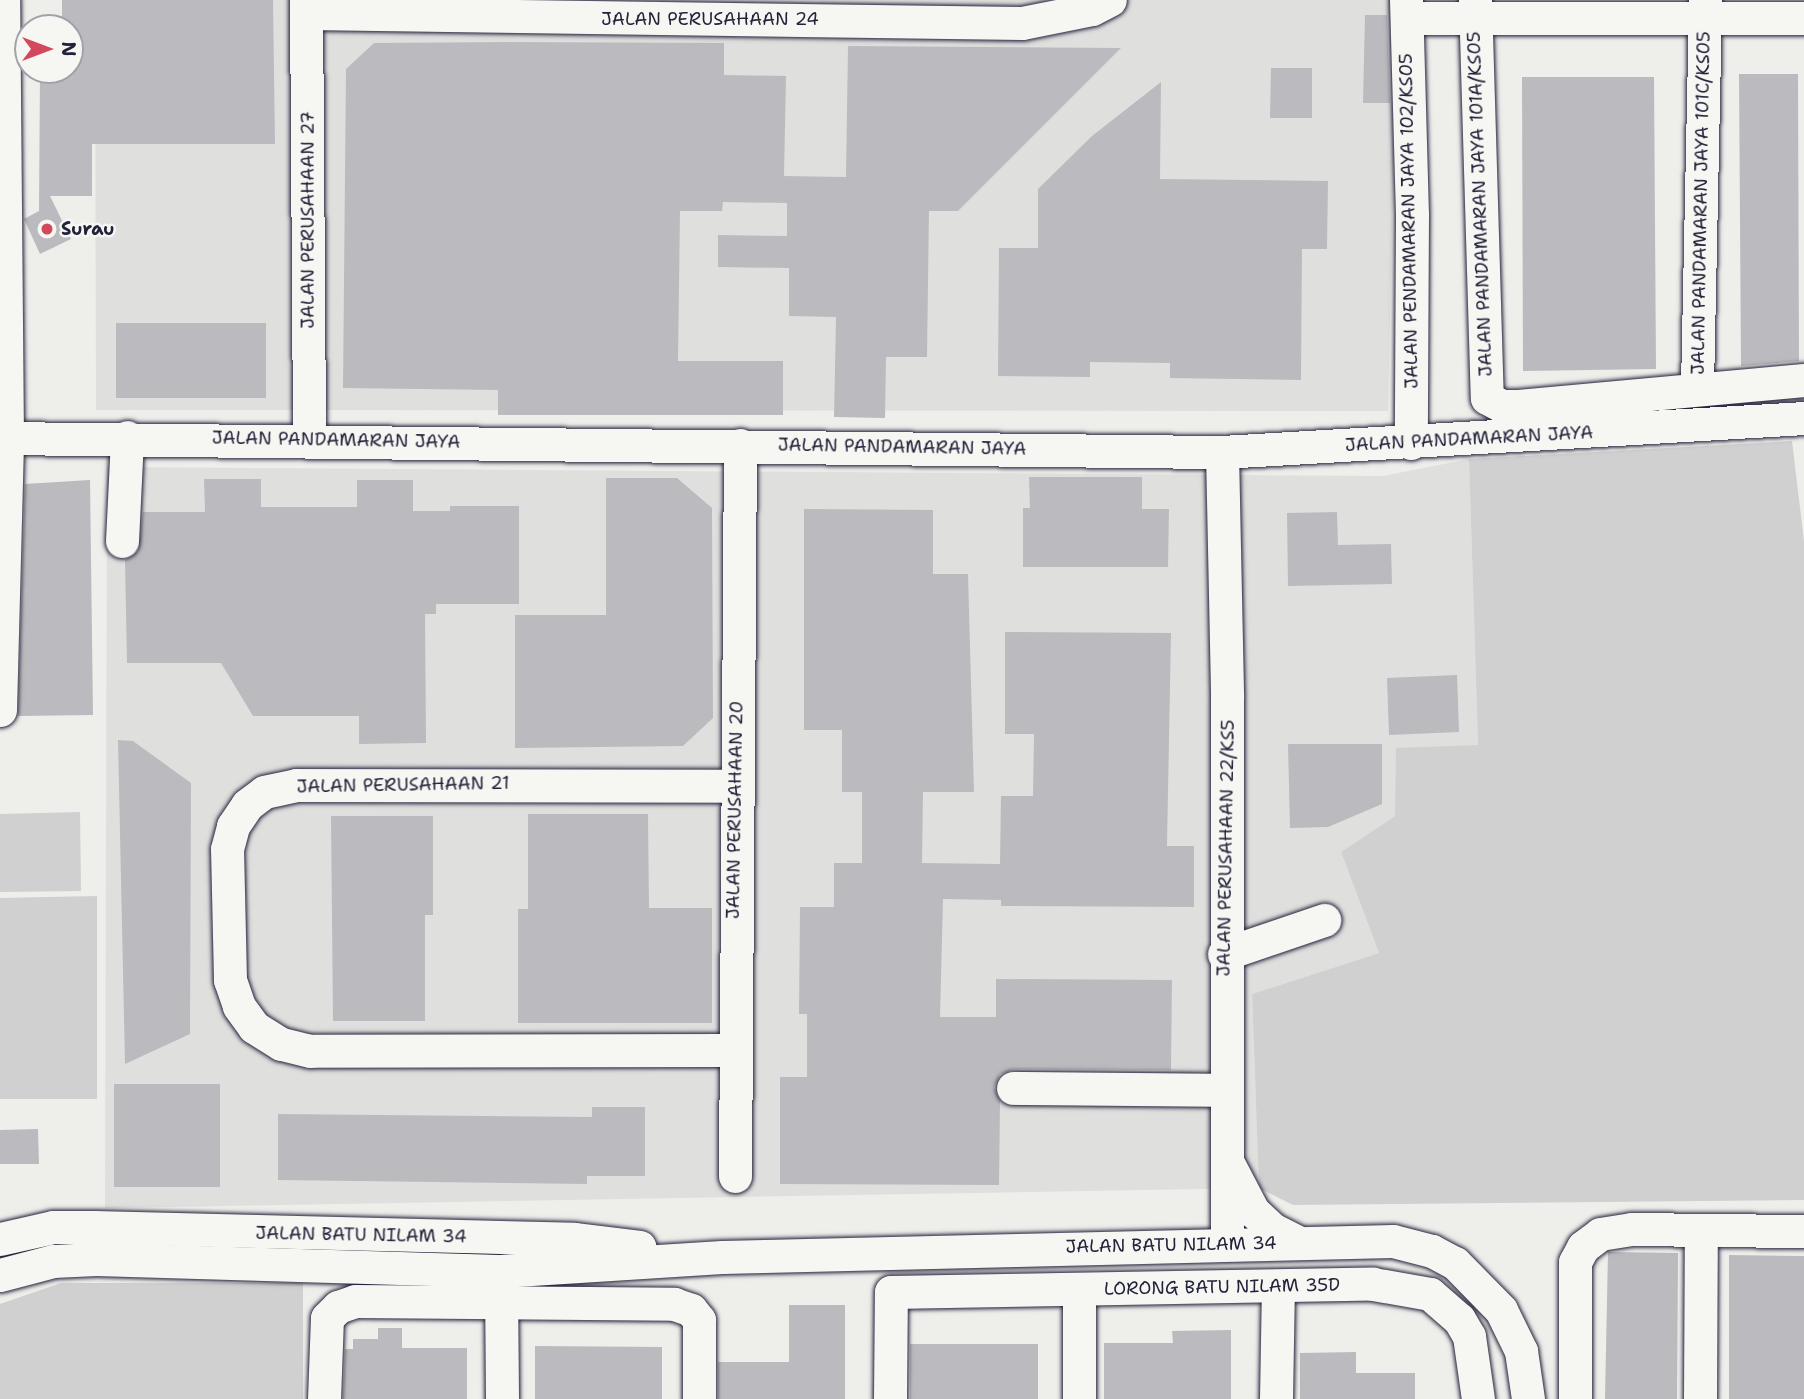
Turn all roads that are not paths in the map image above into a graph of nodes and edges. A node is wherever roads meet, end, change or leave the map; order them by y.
1 (3, 0) edge
2 (1110, 0) edge
3 (306, 6) edge
4 (1407, 9) edge
5 (1475, 9) edge
6 (1705, 9) edge
7 (1804, 18) edge
8 (2, 187) edge
9 (1804, 380) edge
10 (1697, 387) junction
11 (3, 395) edge
12 (1804, 418) edge
13 (127, 437) junction
14 (4, 438) edge
15 (309, 439) junction
16 (1411, 443) junction
17 (740, 445) junction
18 (1222, 452) junction
19 (122, 541) dead end
20 (0, 710) edge
21 (735, 786) junction
22 (1324, 920) dead end
23 (1224, 954) junction
24 (733, 1050) junction
25 (1013, 1088) dead end
26 (1225, 1090) junction
27 (1226, 1158) junction
28 (735, 1176) dead end
29 (1701, 1230) junction
30 (1804, 1231) edge
31 (389, 1237) junction
32 (0, 1239) edge
33 (574, 1239) junction
34 (1300, 1243) junction
35 (1157, 1244) junction
36 (1227, 1244) junction
37 (722, 1257) junction
38 (500, 1271) junction
39 (0, 1275) edge
40 (1278, 1286) junction
41 (1079, 1290) junction
42 (501, 1305) junction
43 (324, 1399) edge
44 (502, 1399) edge
45 (698, 1399) edge
46 (890, 1399) edge
47 (1079, 1399) edge
48 (1276, 1399) edge
49 (1478, 1399) edge
50 (1528, 1399) edge
51 (1574, 1399) edge
52 (1700, 1399) edge

1 - 8 street
2 - 3 street, JALAN PERUSAHAAN 24
3 - 15 street, JALAN PERUSAHAAN 27
4 - 5 street, JALAN PANDAMARAN JAYA 101A/KS05
4 - 16 street, JALAN PENDAMARAN JAYA 102/KS05
5 - 6 street, JALAN PANDAMARAN JAYA 101A/KS05
5 - 10 street, JALAN PANDAMARAN JAYA 101A/KS05
6 - 7 street, JALAN PANDAMARAN JAYA 101A/KS05
6 - 10 street, JALAN PANDAMARAN JAYA 101C/KS05
8 - 11 street
9 - 10 street
11 - 14 street
12 - 16 street, JALAN PANDAMARAN JAYA
13 - 14 street, JALAN PANDAMARAN JAYA
13 - 15 street, JALAN PANDAMARAN JAYA
13 - 19 street
14 - 20 street
15 - 17 street, JALAN PANDAMARAN JAYA
16 - 18 street, JALAN PANDAMARAN JAYA
17 - 18 street, JALAN PANDAMARAN JAYA
17 - 21 street, JALAN PERUSAHAAN 20
18 - 23 street, JALAN PERUSAHAAN 22/KS5
21 - 24 street, JALAN PERUSAHAAN 20
21 - 24 street, JALAN PERUSAHAAN 21
22 - 23 street
23 - 26 street, JALAN PERUSAHAAN 22/KS5
24 - 28 street, JALAN PERUSAHAAN 20
25 - 26 street
26 - 27 street, JALAN PERUSAHAAN 22/KS5
27 - 34 street
27 - 35 street
27 - 36 street, JALAN PERUSAHAAN 22/KS5
29 - 30 street
29 - 51 street
29 - 52 street
31 - 32 street, JALAN BATU NILAM 34
31 - 33 street, JALAN BATU NILAM 34
31 - 38 street
33 - 37 street, JALAN BATU NILAM 34
33 - 38 street
34 - 36 street, JALAN BATU NILAM 34
34 - 50 street, JALAN BATU NILAM 34
35 - 36 street, JALAN BATU NILAM 34
35 - 37 street, JALAN BATU NILAM 34
37 - 38 street, JALAN BATU NILAM 34
38 - 39 street, JALAN BATU NILAM 34
38 - 42 street
40 - 41 street, LORONG BATU NILAM 35D
40 - 48 street
40 - 49 street, LORONG BATU NILAM 35D
41 - 46 street, LORONG BATU NILAM 35D
41 - 47 street
42 - 43 street
42 - 44 street
42 - 45 street

